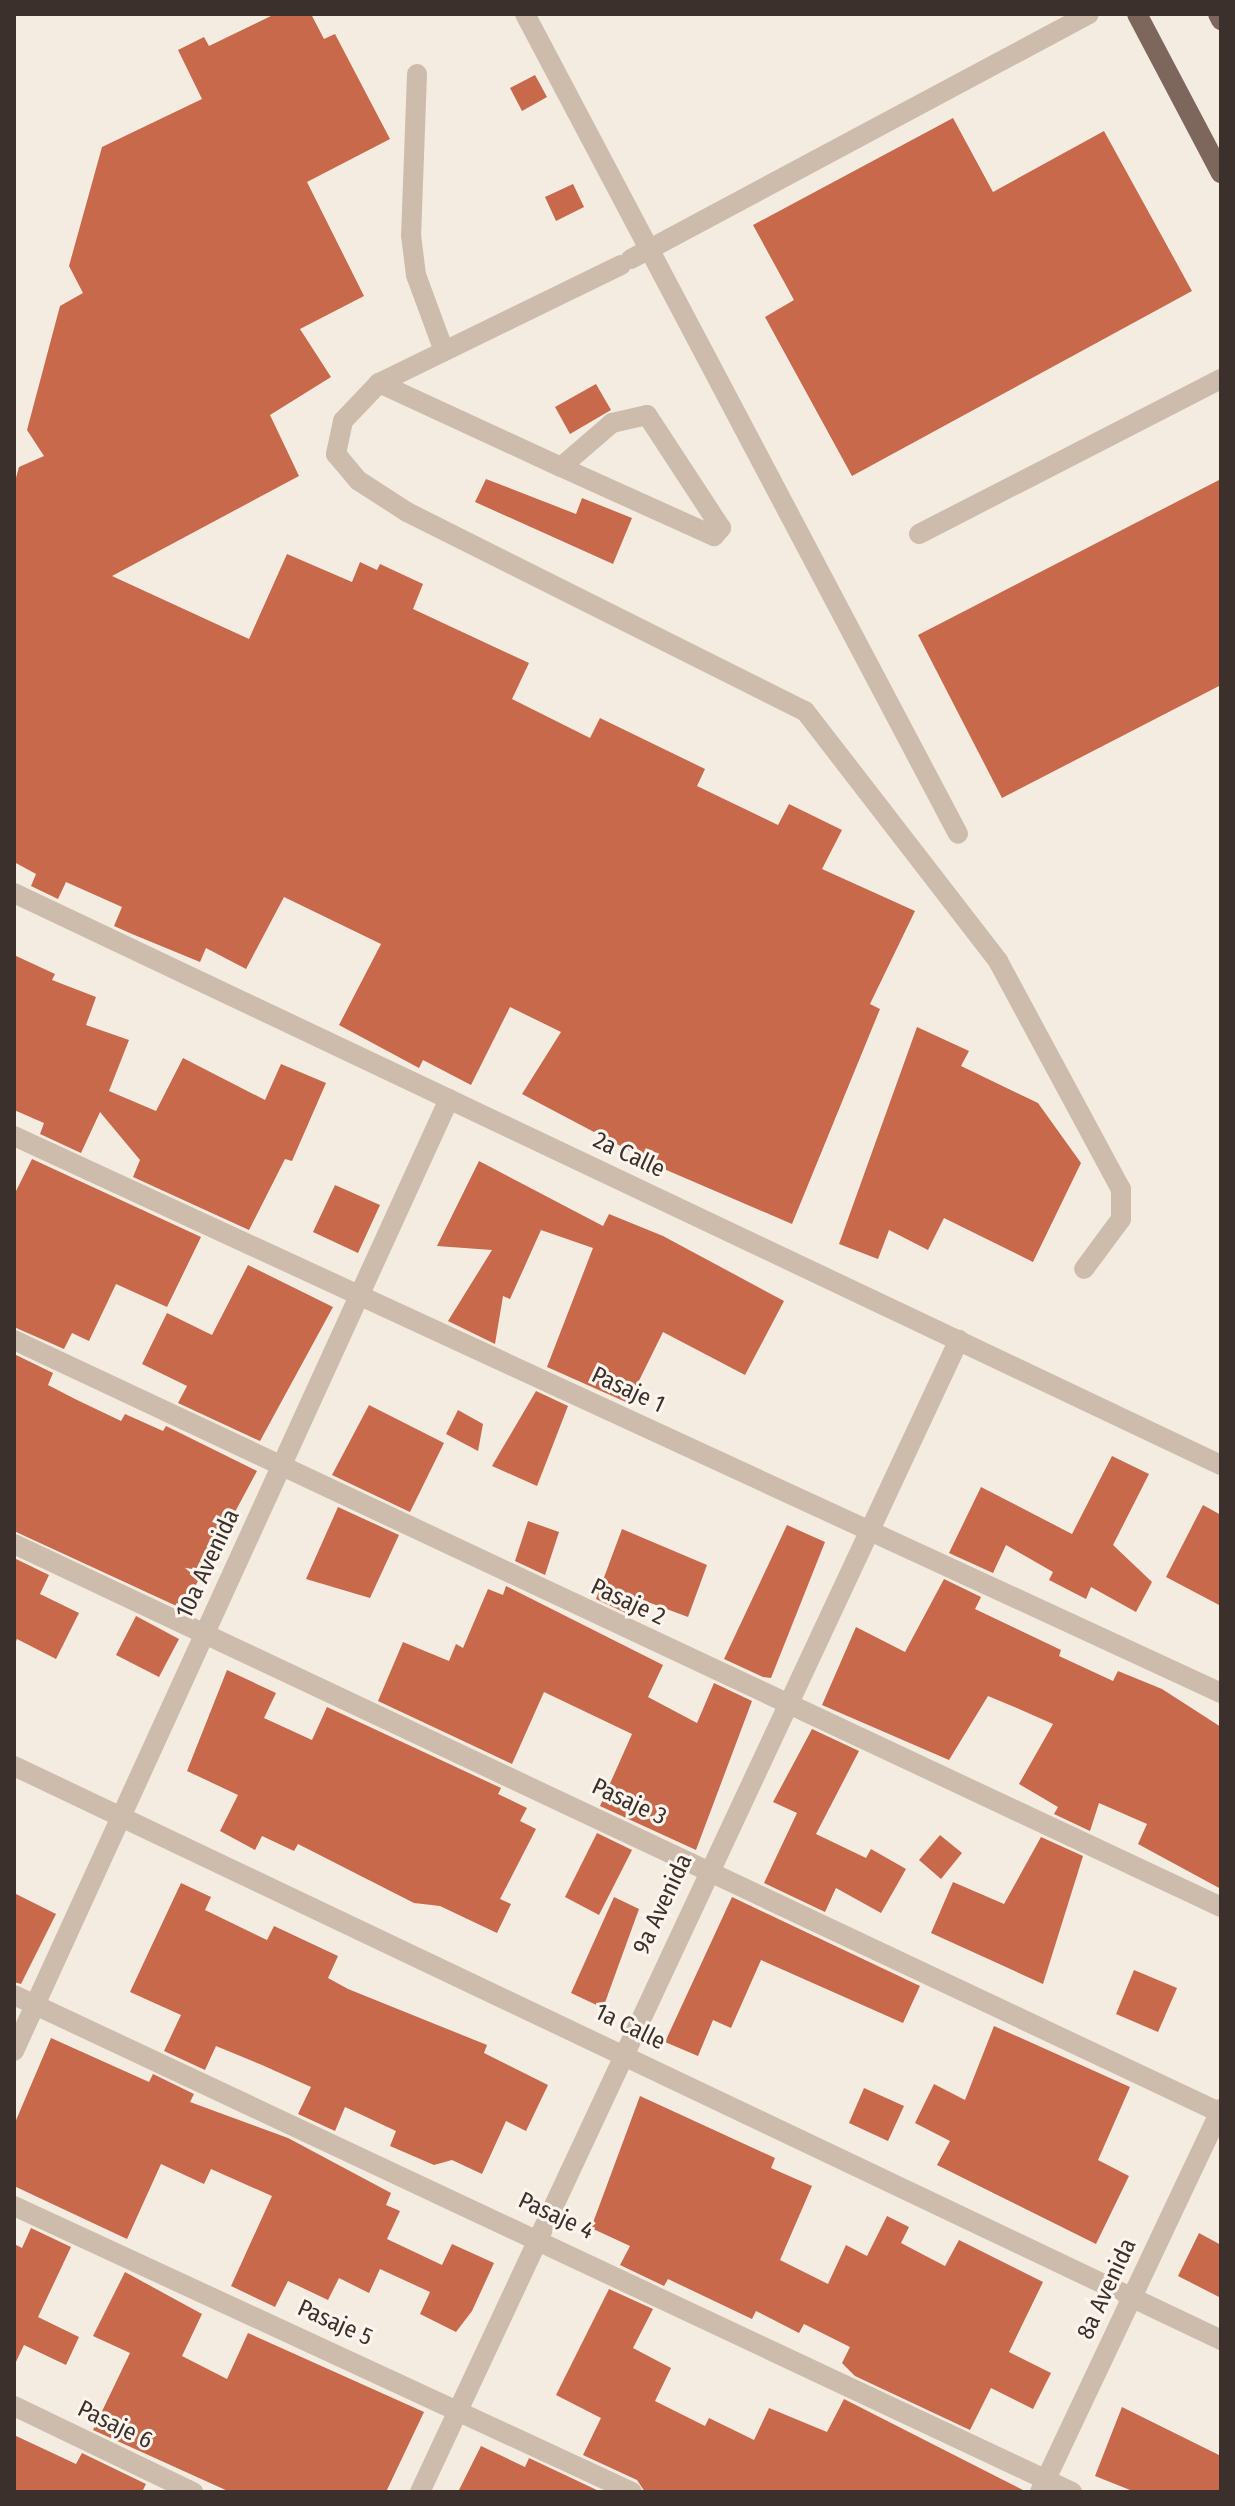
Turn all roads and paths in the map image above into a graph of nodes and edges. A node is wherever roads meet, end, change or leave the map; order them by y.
1 (525, 14) edge
2 (1089, 14) edge
3 (1137, 14) edge
4 (1218, 14) edge
5 (1221, 20) edge
6 (417, 74) dead end
7 (1221, 173) edge
8 (651, 249) junction
9 (444, 351) junction
10 (1221, 379) edge
11 (379, 383) junction
12 (561, 467) junction
13 (919, 534) dead end
14 (958, 834) dead end
15 (14, 893) edge
16 (449, 1099) junction
17 (14, 1136) edge
18 (1084, 1269) dead end
19 (360, 1295) junction
20 (14, 1340) edge
21 (959, 1340) junction
22 (1221, 1465) edge
23 (280, 1470) junction
24 (869, 1530) junction
25 (14, 1544) edge
26 (203, 1636) junction
27 (1221, 1693) edge
28 (787, 1704) junction
29 (14, 1766) edge
30 (122, 1815) junction
31 (708, 1867) junction
32 (1221, 1907) edge
33 (14, 1995) edge
34 (35, 2005) junction
35 (14, 2051) edge
36 (624, 2053) junction
37 (1220, 2111) edge
38 (14, 2206) edge
39 (537, 2236) junction
40 (1131, 2298) junction
41 (1221, 2340) edge
42 (14, 2406) edge
43 (457, 2407) junction
44 (1042, 2486) edge
45 (193, 2492) edge
46 (420, 2492) edge
47 (632, 2492) edge
48 (1072, 2492) edge

1 - 8 street
2 - 8 street
3 - 7 main road
4 - 5 main road
6 - 9 street
8 - 9 street
8 - 14 street
9 - 11 street
10 - 13 street
11 - 12 street
11 - 18 street
12 - 12 street
15 - 16 street, 2a Calle
16 - 19 street, 10a Avenida
16 - 21 street, 2a Calle
17 - 19 street, Pasaje 1
19 - 23 street, 10a Avenida
19 - 24 street, Pasaje 1
20 - 23 street, Pasaje 2
21 - 22 street, 2a Calle
21 - 24 street, 9a Avenida
23 - 26 street, 10a Avenida
23 - 28 street, Pasaje 2
24 - 27 street, Pasaje 1
24 - 28 street, 9a Avenida
25 - 26 street, Pasaje 3
26 - 30 street, 10a Avenida
26 - 31 street, Pasaje 3
28 - 31 street, 9a Avenida
28 - 32 street, Pasaje 2
29 - 30 street, 1a Calle
30 - 34 street, 10a Avenida
30 - 36 street, 1a Calle
31 - 36 street, 9a Avenida
31 - 37 street, Pasaje 3
33 - 34 street, Pasaje 4
34 - 35 street, 10a Avenida
34 - 39 street, Pasaje 4
36 - 39 street, 9a Avenida
36 - 40 street, 1a Calle
37 - 40 street, 8a Avenida
38 - 43 street, Pasaje 5
39 - 43 street, 9a Avenida
39 - 44 street, Pasaje 4
40 - 41 street, 1a Calle
40 - 44 street, 8a Avenida
42 - 45 street, Pasaje 6
43 - 46 street, 9a Avenida
43 - 47 street, Pasaje 5
44 - 48 street, Pasaje 4

